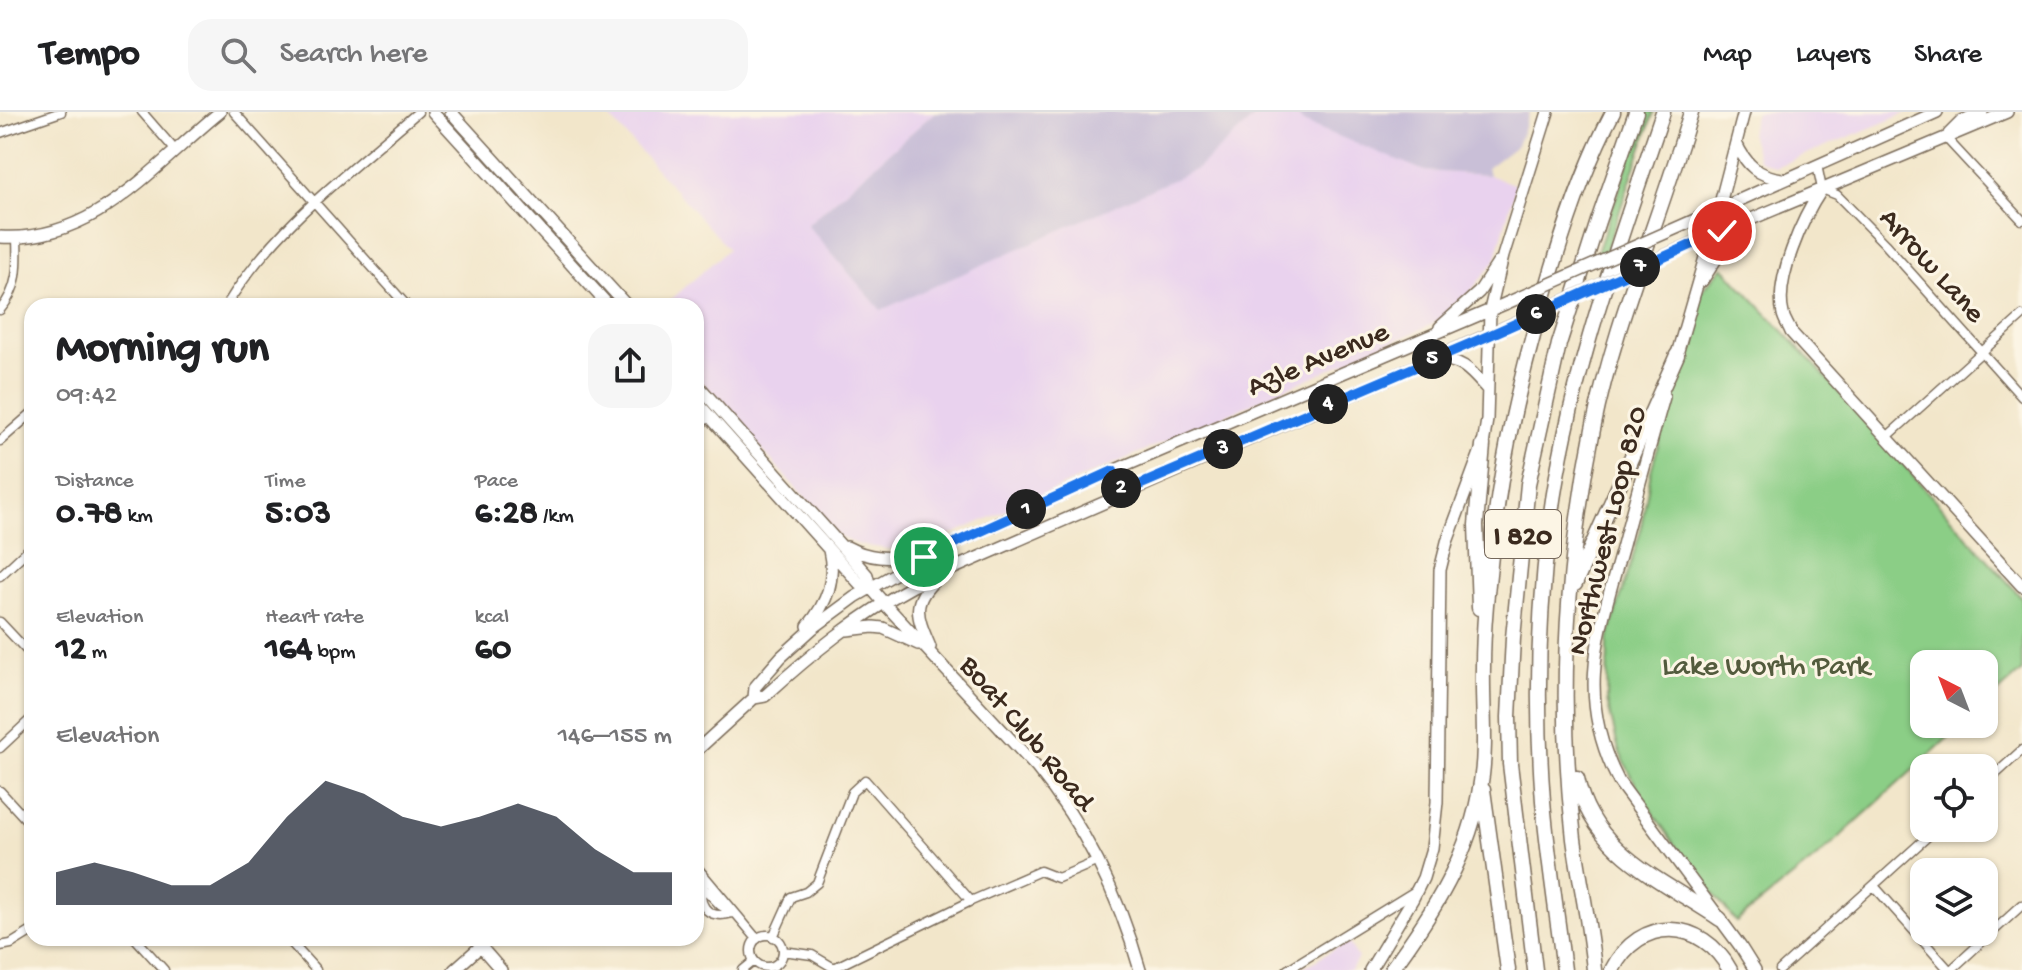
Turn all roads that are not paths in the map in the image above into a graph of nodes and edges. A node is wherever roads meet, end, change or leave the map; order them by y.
1 (61, 112) edge
2 (142, 112) edge
3 (220, 112) edge
4 (234, 112) edge
5 (418, 112) edge
6 (433, 112) edge
7 (451, 112) edge
8 (1548, 112) edge
9 (1613, 112) edge
10 (1636, 112) edge
11 (1663, 112) edge
12 (1691, 112) edge
13 (1744, 112) edge
14 (1937, 112) edge
15 (1982, 112) edge
16 (2007, 112) edge
17 (0, 133) edge
18 (1946, 138) junction
19 (1736, 142) junction
20 (175, 150) junction
21 (1817, 165) junction
22 (1783, 179) junction
23 (1822, 189) junction
24 (314, 202) junction
25 (1719, 209) junction
26 (1752, 217) junction
27 (2022, 220) edge
28 (1712, 235) junction
29 (0, 237) edge
30 (17, 238) junction
31 (1503, 256) junction
32 (1695, 292) junction
33 (231, 298) edge
34 (400, 298) edge
35 (602, 298) edge
36 (620, 298) edge
37 (0, 310) edge
38 (1490, 310) junction
39 (2022, 316) edge
40 (1432, 335) junction
41 (1488, 336) junction
42 (1982, 352) junction
43 (1677, 355) junction
44 (1432, 359) junction
45 (1487, 389) junction
46 (704, 392) edge
47 (2022, 397) edge
48 (704, 410) edge
49 (710, 416) junction
50 (24, 420) edge
51 (704, 421) edge
52 (1888, 436) junction
53 (0, 441) edge
54 (1483, 445) junction
55 (1113, 471) junction
56 (1123, 492) junction
57 (1061, 494) junction
58 (1069, 516) junction
59 (834, 546) junction
60 (24, 554) edge
61 (924, 557) junction
62 (944, 571) junction
63 (0, 576) edge
64 (2022, 586) edge
65 (870, 587) junction
66 (1570, 596) junction
67 (883, 602) junction
68 (0, 622) edge
69 (842, 630) junction
70 (24, 648) edge
71 (933, 655) junction
72 (781, 657) junction
73 (1483, 662) junction
74 (754, 698) junction
75 (24, 726) edge
76 (1567, 739) junction
77 (704, 744) edge
78 (0, 748) edge
79 (2022, 750) edge
80 (1998, 772) edge
81 (1482, 781) junction
82 (0, 791) edge
83 (24, 817) edge
84 (1922, 842) edge
85 (1098, 861) junction
86 (704, 882) edge
87 (1874, 886) junction
88 (1417, 890) junction
89 (971, 901) junction
90 (704, 903) edge
91 (2022, 905) edge
92 (733, 913) junction
93 (1720, 919) junction
94 (24, 936) edge
95 (773, 937) junction
96 (757, 939) junction
97 (0, 946) edge
98 (142, 946) edge
99 (295, 946) edge
100 (481, 946) edge
101 (487, 946) edge
102 (783, 951) junction
103 (754, 961) junction
104 (834, 969) edge
105 (164, 970) edge
106 (316, 970) edge
107 (454, 970) edge
108 (501, 970) edge
109 (743, 970) edge
110 (1140, 970) edge
111 (1287, 970) edge
112 (1370, 970) edge
113 (1391, 970) edge
114 (1508, 970) edge
115 (1535, 970) edge
116 (1564, 970) edge
117 (1594, 970) edge
118 (1612, 970) edge
119 (1730, 970) edge
120 (1755, 970) edge
121 (1780, 970) edge
122 (1950, 970) edge

1 - 17 street
2 - 20 street
3 - 20 main road
4 - 24 street
5 - 24 street
6 - 35 main road
7 - 36 main road
8 - 31 main road
9 - 73 highway
10 - 115 highway, I 820
11 - 116 highway, I 820
12 - 66 highway
13 - 19 main road, Northwest Loop 820
14 - 21 main road, Azle Avenue
15 - 18 main road
16 - 18 main road, Azle Avenue
18 - 23 main road, Azle Avenue
18 - 27 street
19 - 22 main road
19 - 25 main road, Northwest Loop 820
20 - 30 main road
21 - 22 main road, Azle Avenue
21 - 23 street
22 - 25 main road, Azle Avenue
23 - 26 main road, Azle Avenue
23 - 42 street, Arrow Lane
23 - 52 main road
24 - 33 street
24 - 34 street
25 - 28 main road, Northwest Loop 820
25 - 38 main road, Azle Avenue, bridge
26 - 28 main road, Azle Avenue
26 - 32 main road
28 - 32 main road, Northwest Loop 820
28 - 41 main road, Azle Avenue, bridge
29 - 30 main road
30 - 37 street
31 - 38 main road
31 - 40 main road
32 - 43 main road, Northwest Loop 820
38 - 40 main road, Azle Avenue
38 - 41 main road
39 - 42 street
40 - 55 main road, Azle Avenue
41 - 44 main road, Azle Avenue
41 - 45 main road
42 - 47 street, Arrow Lane
42 - 52 street
43 - 66 highway
43 - 93 main road, Northwest Loop 820
44 - 45 main road
44 - 56 main road, Azle Avenue
45 - 54 main road
46 - 59 main road, Boat Club Road
48 - 49 main road, Boat Club Road
49 - 51 street
49 - 59 main road, Boat Club Road
50 - 53 street
52 - 64 main road
54 - 73 highway
54 - 88 main road
55 - 56 main road
55 - 57 main road, Azle Avenue
56 - 58 main road, Azle Avenue
57 - 58 main road
57 - 61 main road, Azle Avenue
58 - 62 main road, Azle Avenue
59 - 61 main road
59 - 65 main road, Boat Club Road
59 - 72 main road
60 - 63 street
61 - 65 main road, Azle Avenue
62 - 67 main road, Azle Avenue
62 - 71 main road, Azle Avenue
65 - 67 main road, Boat Club Road
65 - 72 main road, Azle Avenue
66 - 76 highway
67 - 69 main road, Azle Avenue
67 - 71 main road, Boat Club Road
68 - 70 street
69 - 71 main road
69 - 74 main road, Azle Avenue
71 - 85 main road, Boat Club Road
72 - 74 main road, Azle Avenue
73 - 81 highway
74 - 77 main road, Azle Avenue
75 - 78 street
76 - 93 highway
76 - 117 highway
79 - 80 street
81 - 113 highway
81 - 114 highway
82 - 83 street
84 - 87 street
85 - 89 street
85 - 110 main road, Boat Club Road
86 - 92 street
87 - 121 street
87 - 122 street
88 - 111 street
88 - 112 main road
89 - 95 street
89 - 104 street
90 - 92 street
91 - 122 street
92 - 96 street
93 - 120 main road, Northwest Loop 820
94 - 97 street
95 - 96 street
95 - 102 street
96 - 103 street
98 - 105 street
99 - 106 street
100 - 107 main road
101 - 108 main road
102 - 103 street
102 - 104 street
103 - 109 street
118 - 119 highway

